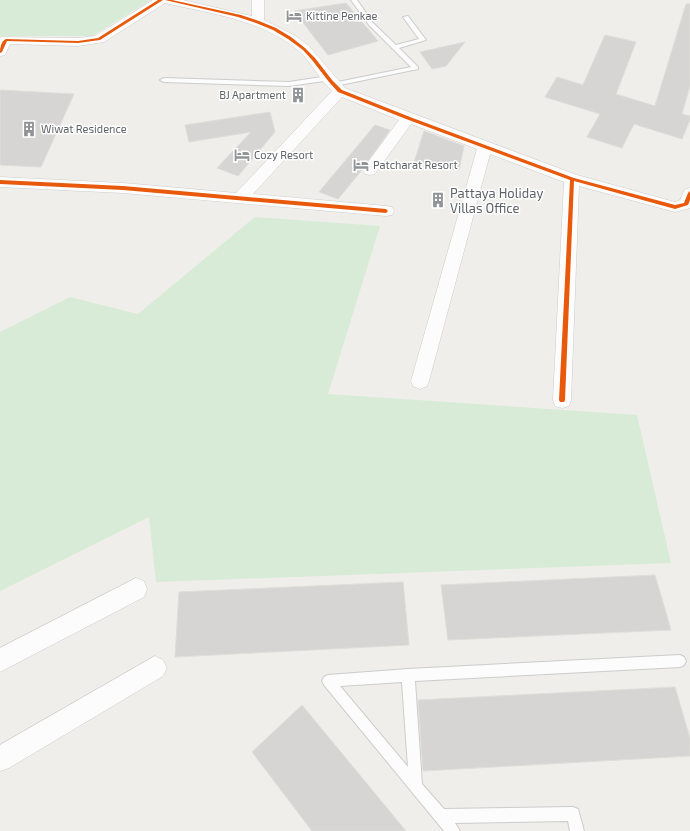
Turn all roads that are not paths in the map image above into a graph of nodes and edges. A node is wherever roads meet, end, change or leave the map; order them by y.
1 (161, 0) edge
2 (167, 0) edge
3 (258, 0) edge
4 (354, 0) edge
5 (406, 18) dead end
6 (258, 22) junction
7 (395, 47) junction
8 (0, 52) edge
9 (164, 80) dead end
10 (333, 85) junction
11 (408, 118) junction
12 (485, 146) junction
13 (370, 170) dead end
14 (572, 178) junction
15 (0, 182) edge
16 (690, 193) edge
17 (238, 199) junction
18 (386, 211) dead end
19 (420, 381) dead end
20 (562, 400) dead end
21 (136, 589) dead end
22 (0, 660) edge
23 (680, 661) dead end
24 (154, 668) dead end
25 (408, 675) junction
26 (0, 759) edge
27 (416, 787) junction
28 (441, 816) junction
29 (454, 831) edge
30 (577, 831) edge

1 - 8 street
2 - 6 street
3 - 6 street
4 - 7 lane
5 - 7 lane
6 - 10 street
7 - 10 lane
9 - 10 lane
10 - 11 street
10 - 17 street
11 - 12 street
11 - 13 street
12 - 14 street
12 - 19 street
14 - 16 street
14 - 20 street
15 - 17 street
17 - 18 street
21 - 22 street
23 - 25 lane
24 - 26 street
25 - 27 lane
25 - 27 lane
27 - 28 lane
28 - 29 lane
28 - 30 lane

